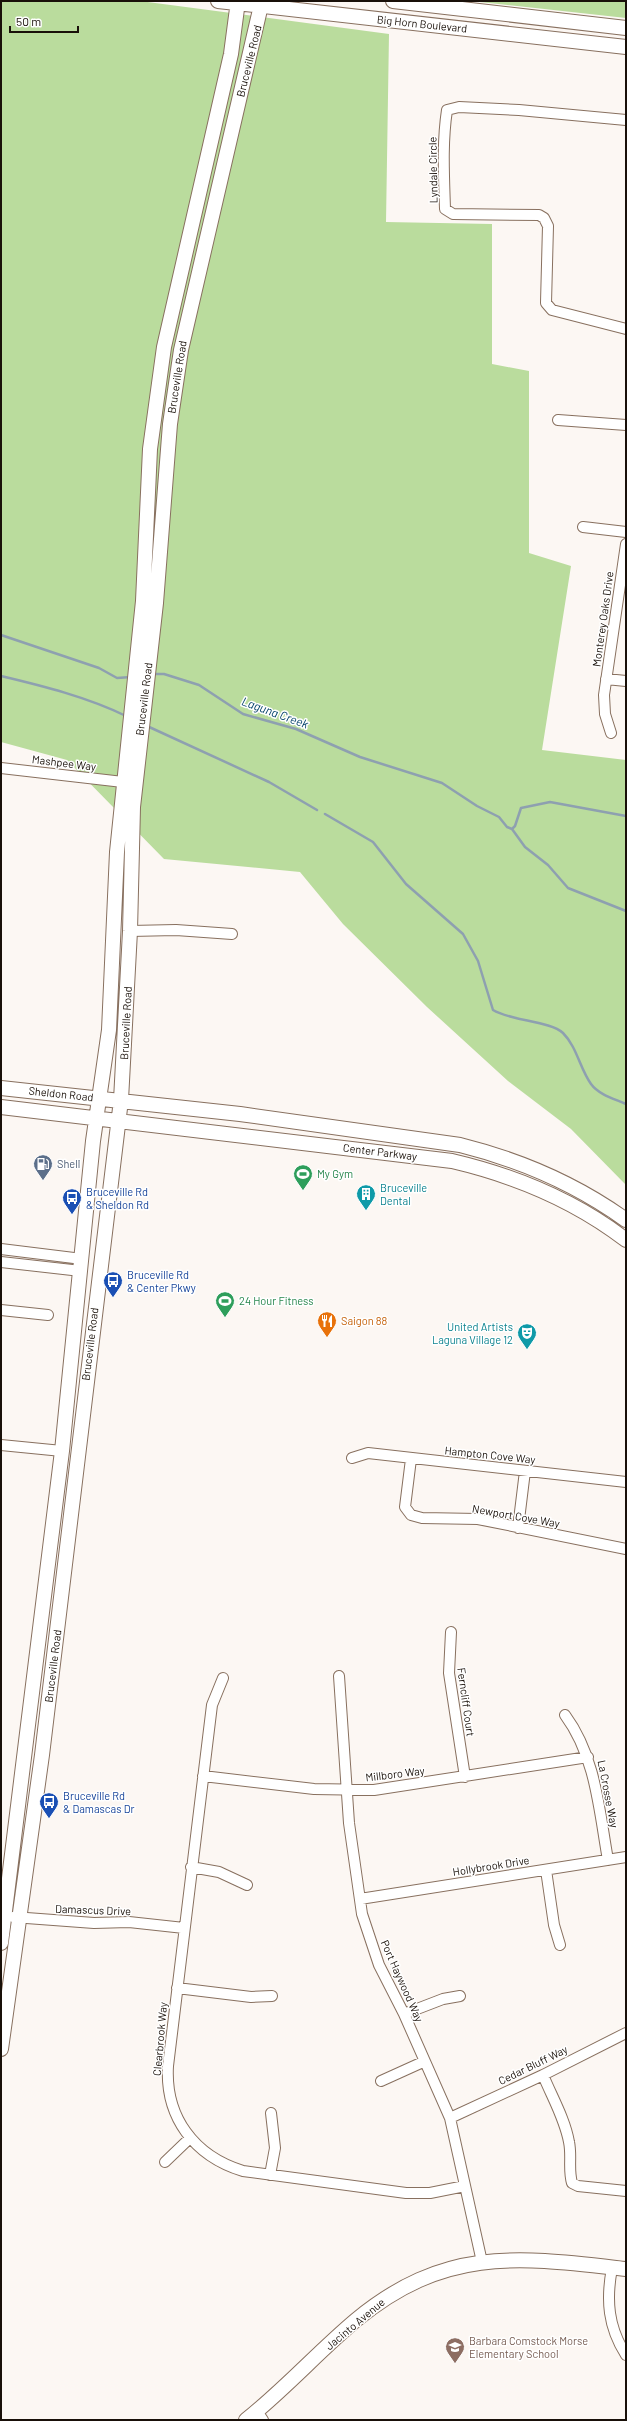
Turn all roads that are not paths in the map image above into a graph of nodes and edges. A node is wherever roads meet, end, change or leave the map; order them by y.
1 (218, 1) edge
2 (393, 1) edge
3 (238, 2) edge
4 (262, 4) edge
5 (626, 28) edge
6 (626, 47) edge
7 (626, 120) edge
8 (626, 329) edge
9 (558, 420) dead end
10 (626, 425) edge
11 (583, 527) dead end
12 (626, 532) edge
13 (626, 544) edge
14 (143, 660) junction
15 (606, 678) junction
16 (626, 681) edge
17 (611, 733) dead end
18 (132, 756) junction
19 (1, 768) edge
20 (123, 782) junction
21 (130, 931) junction
22 (232, 934) dead end
23 (1, 1088) edge
24 (100, 1098) junction
25 (120, 1100) junction
26 (1, 1107) edge
27 (96, 1119) junction
28 (118, 1121) junction
29 (393, 1136) junction
30 (331, 1146) junction
31 (507, 1159) junction
32 (521, 1164) junction
33 (502, 1175) junction
34 (518, 1180) junction
35 (626, 1220) edge
36 (626, 1240) edge
37 (1, 1249) edge
38 (1, 1262) edge
39 (82, 1265) junction
40 (79, 1288) junction
41 (1, 1310) edge
42 (48, 1315) dead end
43 (86, 1375) junction
44 (1, 1444) edge
45 (62, 1451) junction
46 (352, 1458) dead end
47 (411, 1459) junction
48 (525, 1471) junction
49 (626, 1482) edge
50 (518, 1528) junction
51 (626, 1549) edge
52 (451, 1632) dead end
53 (339, 1676) dead end
54 (223, 1678) dead end
55 (565, 1715) dead end
56 (588, 1757) junction
57 (203, 1776) junction
58 (465, 1777) junction
59 (346, 1791) junction
60 (626, 1857) edge
61 (608, 1860) junction
62 (191, 1867) junction
63 (546, 1870) junction
64 (247, 1885) dead end
65 (360, 1899) junction
66 (2, 1917) edge
67 (19, 1917) junction
68 (184, 1928) junction
69 (1, 1943) edge
70 (560, 1945) dead end
71 (177, 1988) junction
72 (272, 1996) dead end
73 (460, 1996) dead end
74 (404, 2014) junction
75 (626, 2033) edge
76 (1, 2049) edge
77 (423, 2062) junction
78 (543, 2075) junction
79 (381, 2081) dead end
80 (271, 2113) dead end
81 (450, 2118) junction
82 (190, 2138) junction
83 (165, 2162) dead end
84 (270, 2174) junction
85 (465, 2186) junction
86 (626, 2191) edge
87 (482, 2262) junction
88 (612, 2268) junction
89 (626, 2270) edge
90 (626, 2355) edge
91 (255, 2417) edge

1 - 3 main road, Big Horn Boulevard
2 - 5 main road, Big Horn Boulevard
3 - 4 main road, Big Horn Boulevard
3 - 14 main road, Bruceville Road
4 - 6 main road, Big Horn Boulevard
4 - 14 main road, Bruceville Road
7 - 8 street, Lyndale Circle
9 - 10 street
11 - 12 street
13 - 15 street, Monterey Oaks Drive
14 - 18 main road, Bruceville Road
15 - 16 street, Monterey Oaks Drive
15 - 17 street
18 - 20 main road, Bruceville Road
18 - 21 main road, Bruceville Road
19 - 20 street, Mashpee Way
20 - 24 main road, Bruceville Road
21 - 22 street
21 - 25 main road, Bruceville Road
23 - 24 main road, Sheldon Road
24 - 25 main road, Sheldon Road
24 - 27 main road, Bruceville Road
25 - 28 main road, Bruceville Road
25 - 29 main road, Center Parkway
26 - 27 main road, Sheldon Road
27 - 28 main road, Sheldon Road
27 - 39 main road, Bruceville Road
28 - 30 main road, Center Parkway
28 - 43 main road, Bruceville Road
29 - 30 main road
29 - 31 main road, Center Parkway
30 - 33 main road, Center Parkway
31 - 32 main road, Center Parkway
31 - 33 street
32 - 34 street
32 - 35 main road, Center Parkway
33 - 34 main road, Center Parkway
34 - 36 main road, Center Parkway
37 - 39 street
38 - 39 street
39 - 40 main road, Bruceville Road
40 - 43 main road
40 - 45 main road, Bruceville Road
41 - 42 street
43 - 67 main road, Bruceville Road
44 - 45 street
45 - 66 main road, Bruceville Road
46 - 47 street, Hampton Cove Way
47 - 48 street, Hampton Cove Way
47 - 50 street, Newport Cove Way
48 - 49 street, Hampton Cove Way
48 - 50 street
50 - 51 street, Newport Cove Way
52 - 58 street, Ferncliff Court
53 - 59 street, Port Haywood Way
54 - 57 street, Clearbrook Way
55 - 56 street, La Crosse Way
56 - 58 street, Millboro Way
56 - 61 street, La Crosse Way
57 - 59 street, Millboro Way
57 - 62 street, Clearbrook Way
58 - 59 street, Millboro Way
59 - 65 street, Port Haywood Way
60 - 61 street, Hollybrook Drive
61 - 63 street, Hollybrook Drive
62 - 64 street
62 - 68 street, Clearbrook Way
63 - 65 street, Hollybrook Drive
63 - 70 street
65 - 74 street, Port Haywood Way
66 - 67 street, Damascus Drive
66 - 69 main road, Bruceville Road
67 - 68 street, Damascus Drive
67 - 76 main road, Bruceville Road
68 - 71 street, Clearbrook Way
71 - 72 street
71 - 82 street, Clearbrook Way
73 - 74 street
74 - 77 street, Port Haywood Way
75 - 78 street, Cedar Bluff Way
77 - 79 street
77 - 81 street, Port Haywood Way
78 - 81 street, Cedar Bluff Way
78 - 86 street
80 - 84 street
81 - 85 street, Port Haywood Way
82 - 83 street
82 - 84 street, Clearbrook Way
84 - 85 street, Clearbrook Way
85 - 87 street, Port Haywood Way
87 - 88 main road, Jacinto Avenue
87 - 91 main road, Jacinto Avenue
88 - 89 main road, Jacinto Avenue
88 - 90 street

